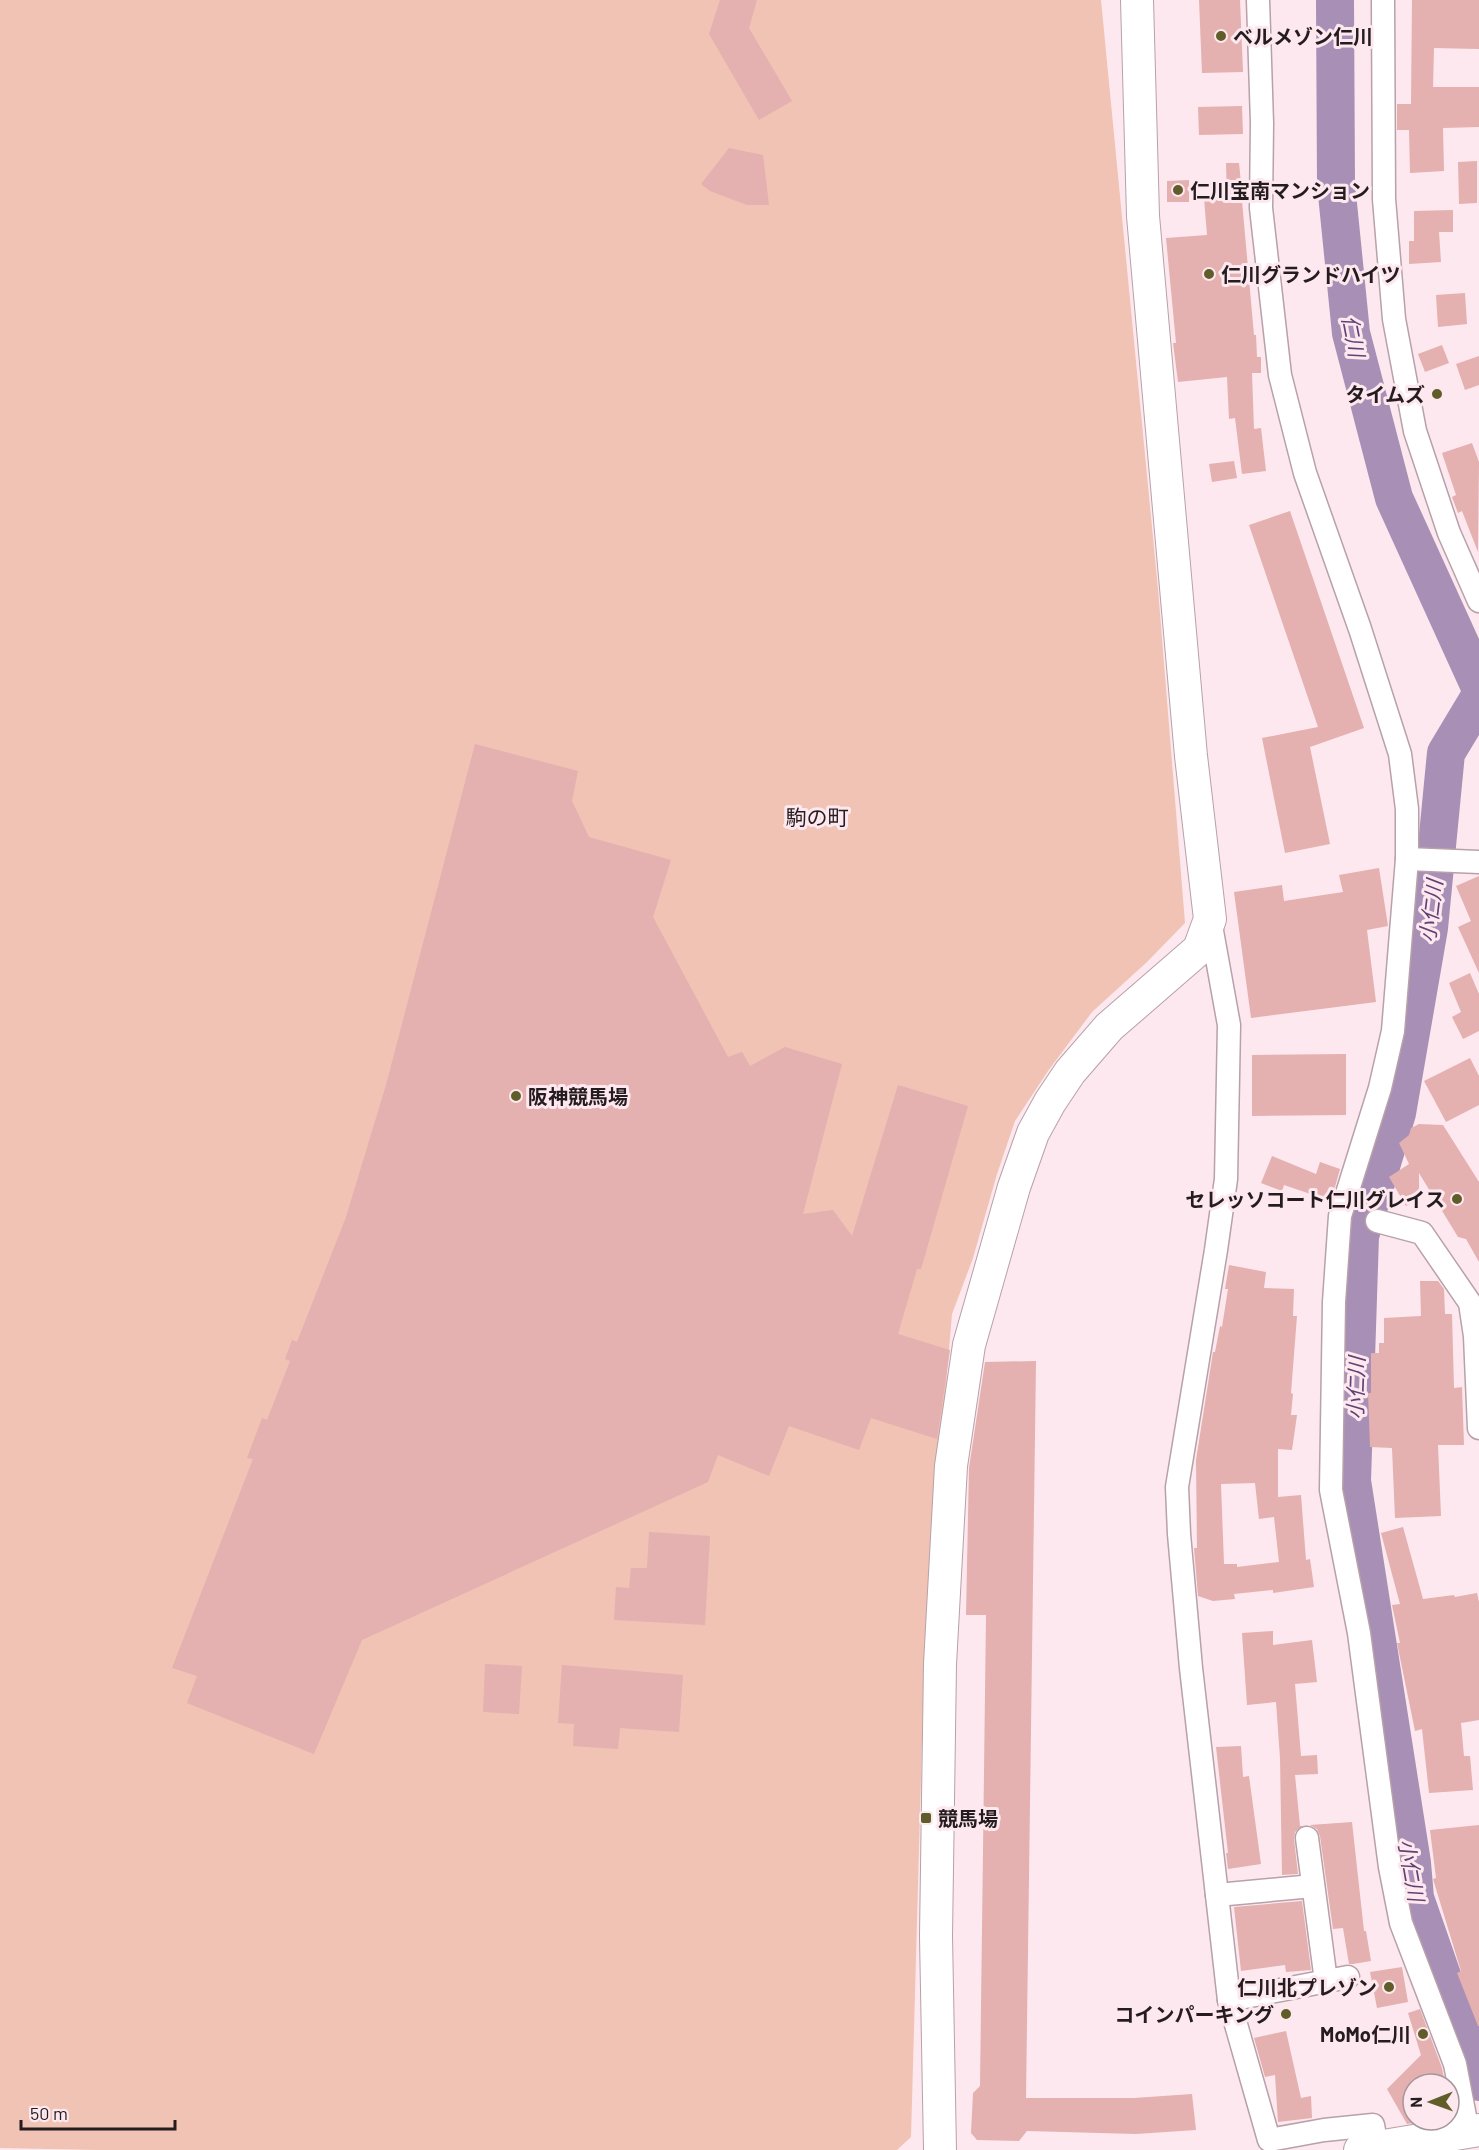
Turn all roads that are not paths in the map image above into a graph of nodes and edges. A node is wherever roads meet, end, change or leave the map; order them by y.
1 (1137, 0) edge
2 (1258, 0) edge
3 (1383, 0) edge
4 (1479, 600) edge
5 (1411, 859) junction
6 (1472, 861) edge
7 (1210, 919) junction
8 (1377, 1221) dead end
9 (1479, 1428) edge
10 (1307, 1838) dead end
11 (1313, 1886) junction
12 (1217, 1895) junction
13 (1348, 1977) dead end
14 (1326, 1981) junction
15 (1229, 2000) junction
16 (1473, 2131) edge
17 (1385, 2147) edge
18 (940, 2150) edge

1 - 7 street
2 - 5 street
3 - 4 street
5 - 6 street
5 - 16 street
7 - 12 street
7 - 18 street
8 - 9 street
10 - 11 street
11 - 12 street
11 - 14 street
12 - 15 street
13 - 14 street
14 - 15 street
15 - 17 street
16 - 17 street

